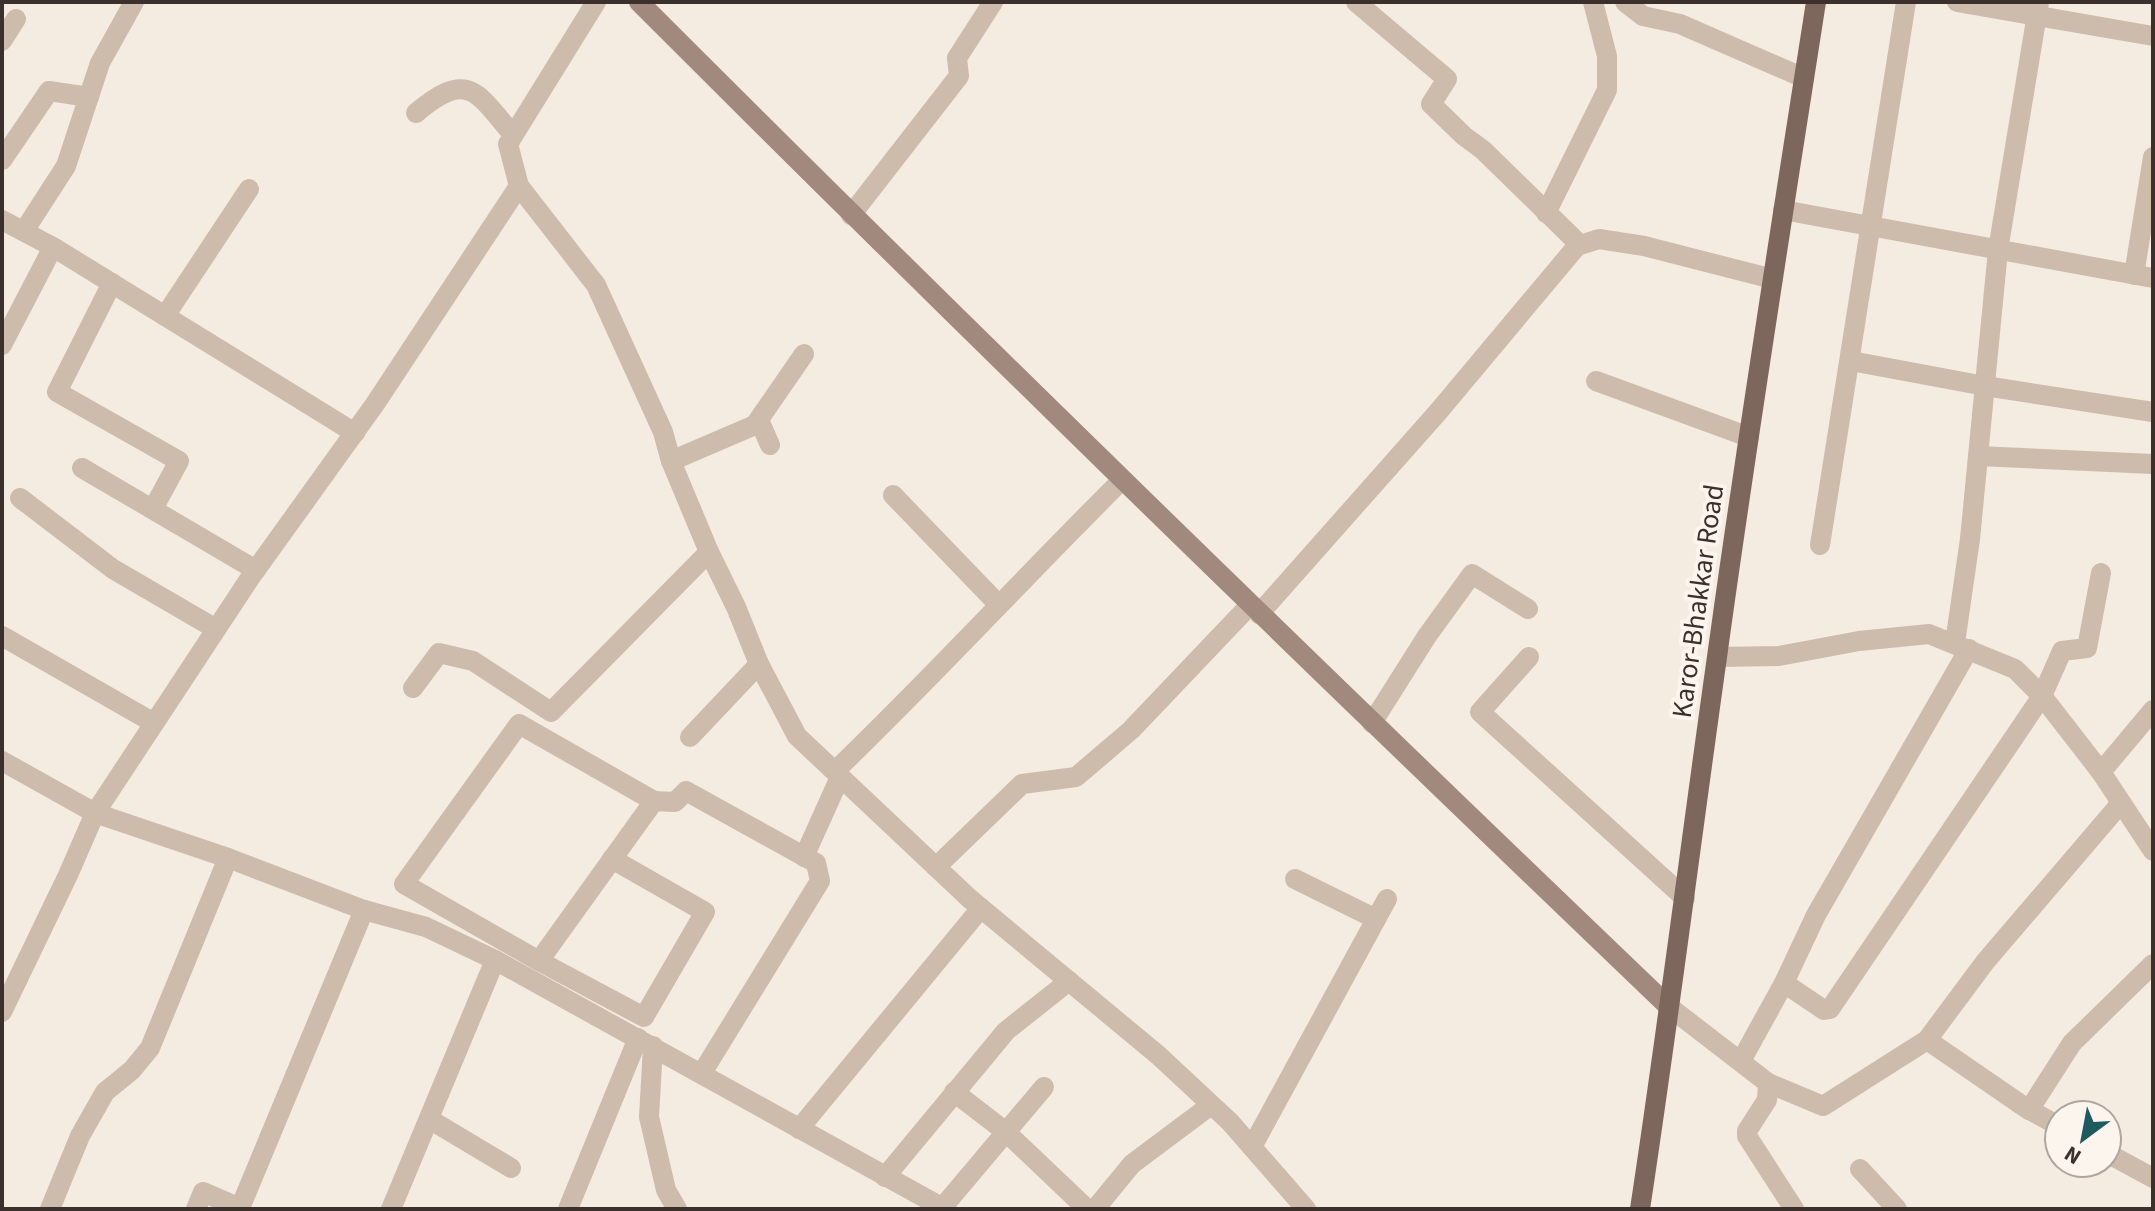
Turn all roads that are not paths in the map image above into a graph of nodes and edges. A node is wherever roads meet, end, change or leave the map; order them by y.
1 (134, 2) edge
2 (596, 2) edge
3 (639, 2) edge
4 (993, 2) edge
5 (1356, 2) edge
6 (1593, 2) edge
7 (1625, 2) edge
8 (1816, 2) edge
9 (1906, 2) edge
10 (1957, 2) edge
11 (2038, 9) edge
12 (16, 19) dead end
13 (2153, 36) edge
14 (2, 41) edge
15 (1804, 78) junction
16 (89, 97) junction
17 (416, 113) dead end
18 (513, 135) junction
19 (2153, 157) edge
20 (2, 160) edge
21 (519, 186) junction
22 (249, 189) dead end
23 (1783, 210) junction
24 (1546, 213) junction
25 (851, 215) junction
26 (2, 220) edge
27 (1870, 225) junction
28 (24, 231) junction
29 (1577, 246) junction
30 (53, 247) junction
31 (1998, 250) junction
32 (2143, 276) edge
33 (1773, 279) junction
34 (112, 283) junction
35 (165, 316) junction
36 (2, 345) edge
37 (804, 354) dead end
38 (1851, 361) junction
39 (1596, 381) dead end
40 (1985, 386) junction
41 (2153, 412) edge
42 (759, 420) junction
43 (355, 433) junction
44 (1749, 437) junction
45 (770, 445) dead end
46 (1978, 456) junction
47 (671, 461) junction
48 (2153, 464) edge
49 (82, 468) dead end
50 (1122, 480) junction
51 (893, 495) dead end
52 (20, 498) dead end
53 (153, 509) junction
54 (1820, 545) dead end
55 (709, 552) junction
56 (256, 570) junction
57 (2101, 573) dead end
58 (998, 604) junction
59 (1528, 609) dead end
60 (1254, 610) junction
61 (216, 629) junction
62 (2, 636) edge
63 (1962, 646) junction
64 (1529, 657) dead end
65 (1717, 657) junction
66 (759, 664) junction
67 (413, 688) dead end
68 (2042, 696) junction
69 (2153, 710) edge
70 (154, 723) junction
71 (1372, 723) junction
72 (690, 737) dead end
73 (2, 761) edge
74 (2101, 772) junction
75 (838, 774) junction
76 (654, 801) junction
77 (2121, 803) junction
78 (95, 813) junction
79 (2153, 851) edge
80 (804, 857) junction
81 (228, 858) junction
82 (612, 859) junction
83 (936, 867) junction
84 (1295, 879) dead end
85 (1685, 898) junction
86 (1387, 899) dead end
87 (981, 908) junction
88 (364, 910) junction
89 (1376, 919) junction
90 (495, 960) junction
91 (539, 961) junction
92 (2153, 964) edge
93 (1069, 981) junction
94 (1784, 983) junction
95 (1668, 1006) junction
96 (2, 1012) edge
97 (1927, 1040) junction
98 (645, 1042) junction
99 (1741, 1061) junction
100 (702, 1073) junction
101 (1768, 1083) junction
102 (1044, 1087) dead end
103 (954, 1092) junction
104 (1211, 1105) junction
105 (2029, 1110) junction
106 (2043, 1117) edge
107 (429, 1119) junction
108 (799, 1129) junction
109 (1006, 1132) junction
110 (1252, 1147) junction
111 (2123, 1162) edge
112 (511, 1168) dead end
113 (1860, 1169) dead end
114 (885, 1177) junction
115 (2153, 1178) edge
116 (1100, 1206) edge
117 (943, 1208) edge
118 (50, 1209) edge
119 (196, 1209) edge
120 (391, 1209) edge
121 (568, 1209) edge
122 (677, 1209) edge
123 (1306, 1209) edge
124 (1640, 1209) edge
125 (1794, 1209) edge
126 (1897, 1209) edge

1 - 16 street
2 - 18 street
3 - 25 main road
4 - 25 street
5 - 24 street
6 - 24 street
7 - 15 street
8 - 15 main road, Karor-Bhakkar Road
9 - 27 street
10 - 11 street
11 - 13 street
11 - 31 street
12 - 14 street
15 - 23 main road, Karor-Bhakkar Road
16 - 20 street
16 - 28 street
17 - 18 street
18 - 21 street
19 - 32 street
21 - 43 street
21 - 47 street
22 - 35 street
23 - 27 street
23 - 33 main road, Karor-Bhakkar Road
24 - 29 street
25 - 50 main road
26 - 28 street
27 - 31 street
27 - 38 street
28 - 30 street
29 - 33 street
29 - 60 street
30 - 34 street
30 - 36 street
31 - 32 street
31 - 40 street
33 - 44 main road, Karor-Bhakkar Road
34 - 35 street
34 - 53 street
35 - 43 street
37 - 42 street
38 - 40 street
38 - 54 street
39 - 44 street
40 - 41 street
40 - 46 street
42 - 45 street
42 - 47 street
43 - 56 street
44 - 65 main road, Karor-Bhakkar Road
46 - 48 street
46 - 63 street
47 - 55 street
49 - 53 street
50 - 58 street
50 - 60 main road
51 - 58 street
52 - 61 street
53 - 56 street
55 - 66 street
55 - 67 street
56 - 61 street
57 - 68 street
58 - 75 street
59 - 71 street
60 - 71 main road
60 - 83 street
61 - 70 street
62 - 70 street
63 - 65 street
63 - 68 street
63 - 94 street
64 - 85 street
65 - 85 main road, Karor-Bhakkar Road
66 - 72 street
66 - 75 street
68 - 74 street
68 - 94 street
69 - 74 street
70 - 78 street
71 - 95 main road
73 - 78 street
74 - 77 street
75 - 80 street
75 - 83 street
76 - 80 street
76 - 82 street
76 - 91 street
77 - 79 street
77 - 97 street
78 - 81 street
78 - 96 street
80 - 100 street
81 - 88 street
81 - 118 street
82 - 91 street
82 - 91 street
83 - 87 street
84 - 89 street
85 - 95 main road, Karor-Bhakkar Road
86 - 89 street
87 - 93 street
87 - 108 street
88 - 90 street
88 - 119 street
89 - 110 street
90 - 98 street
90 - 107 street
92 - 105 street
93 - 103 street
93 - 104 street
94 - 99 street
95 - 99 street
95 - 124 main road, Karor-Bhakkar Road
97 - 101 street
97 - 105 street
98 - 100 street
98 - 121 street
98 - 122 street
99 - 101 street
100 - 108 street
101 - 125 street
102 - 109 street
103 - 109 street
103 - 114 street
104 - 110 street
104 - 116 street
105 - 106 street
107 - 112 street
107 - 120 street
108 - 114 street
109 - 116 street
109 - 117 street
110 - 123 street
111 - 115 street
113 - 126 street
114 - 117 street

